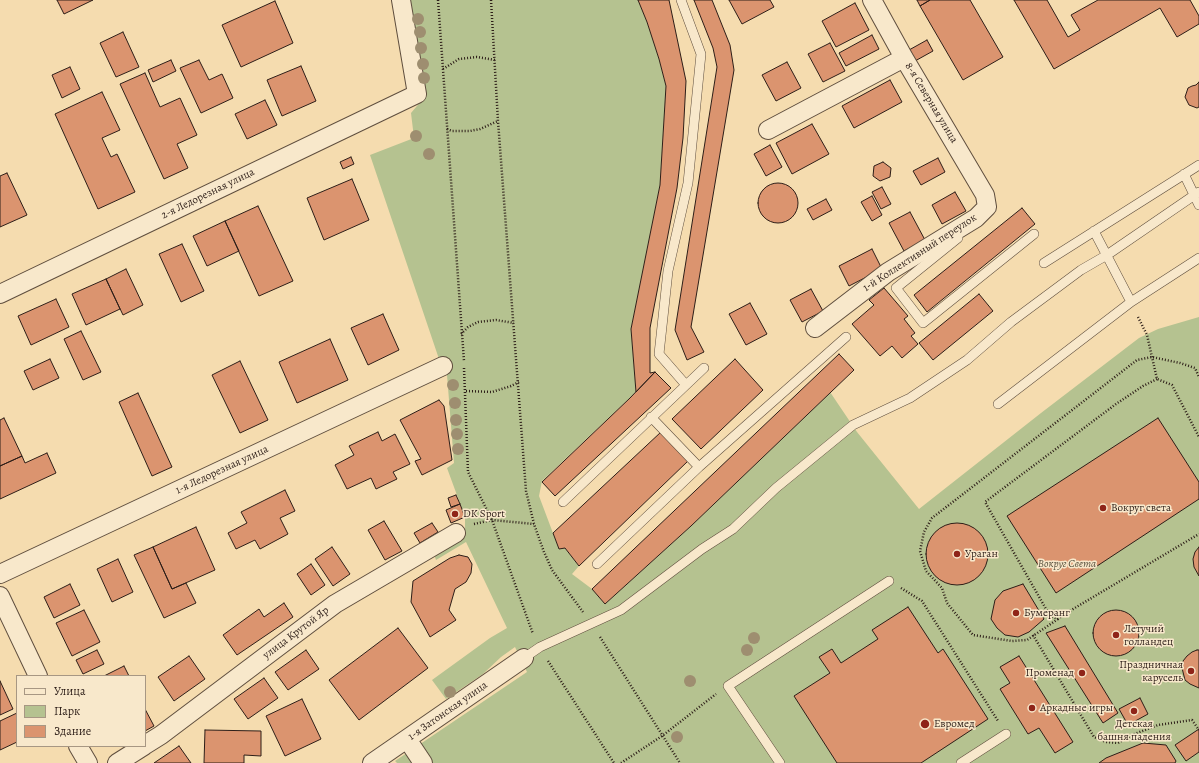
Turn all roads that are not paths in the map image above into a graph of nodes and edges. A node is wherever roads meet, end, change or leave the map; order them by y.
1 (401, 0) edge
2 (681, 0) edge
3 (872, 0) edge
4 (904, 58) junction
5 (768, 130) dead end
6 (1199, 164) edge
7 (1184, 174) junction
8 (1197, 194) edge
9 (1199, 205) edge
10 (981, 212) junction
11 (1094, 231) junction
12 (1034, 234) dead end
13 (1107, 255) junction
14 (1199, 258) edge
15 (1044, 263) dead end
16 (0, 294) edge
17 (1131, 302) junction
18 (815, 328) dead end
19 (846, 337) dead end
20 (443, 366) dead end
21 (704, 368) dead end
22 (686, 385) junction
23 (998, 404) dead end
24 (652, 417) junction
25 (699, 467) junction
26 (563, 502) dead end
27 (456, 533) dead end
28 (597, 564) dead end
29 (0, 574) edge
30 (889, 581) road end
31 (0, 596) edge
32 (524, 658) joint
33 (38, 675) edge
34 (1006, 734) road end
35 (407, 739) junction
36 (146, 745) edge
37 (79, 747) edge
38 (142, 747) edge
39 (88, 763) edge
40 (117, 763) edge
41 (372, 763) edge
42 (423, 763) edge
43 (780, 763) edge
44 (961, 763) edge

1 - 16 street, 2-я Ледорезная улица
2 - 22 lane
3 - 4 street, 8-я Северная улица
4 - 5 street
4 - 10 street, 8-я Северная улица
6 - 7 lane
7 - 8 lane
7 - 11 lane
8 - 9 lane
8 - 13 lane
10 - 12 lane
10 - 18 street, 1-й Коллективный переулок
11 - 13 lane
11 - 15 lane
13 - 17 lane
13 - 32 lane
14 - 17 lane
17 - 23 lane
19 - 25 lane
20 - 29 street, 1-я Ледорезная улица
21 - 22 lane
22 - 24 lane
24 - 25 lane
24 - 26 lane
25 - 28 lane
27 - 36 street, улица Крутой Яр
30 - 43 lane
31 - 33 street
32 - 35 street, 1-я Затонская улица
34 - 44 lane
35 - 41 street, 1-я Затонская улица
35 - 42 street
37 - 39 street
38 - 40 street, улица Крутой Яр

